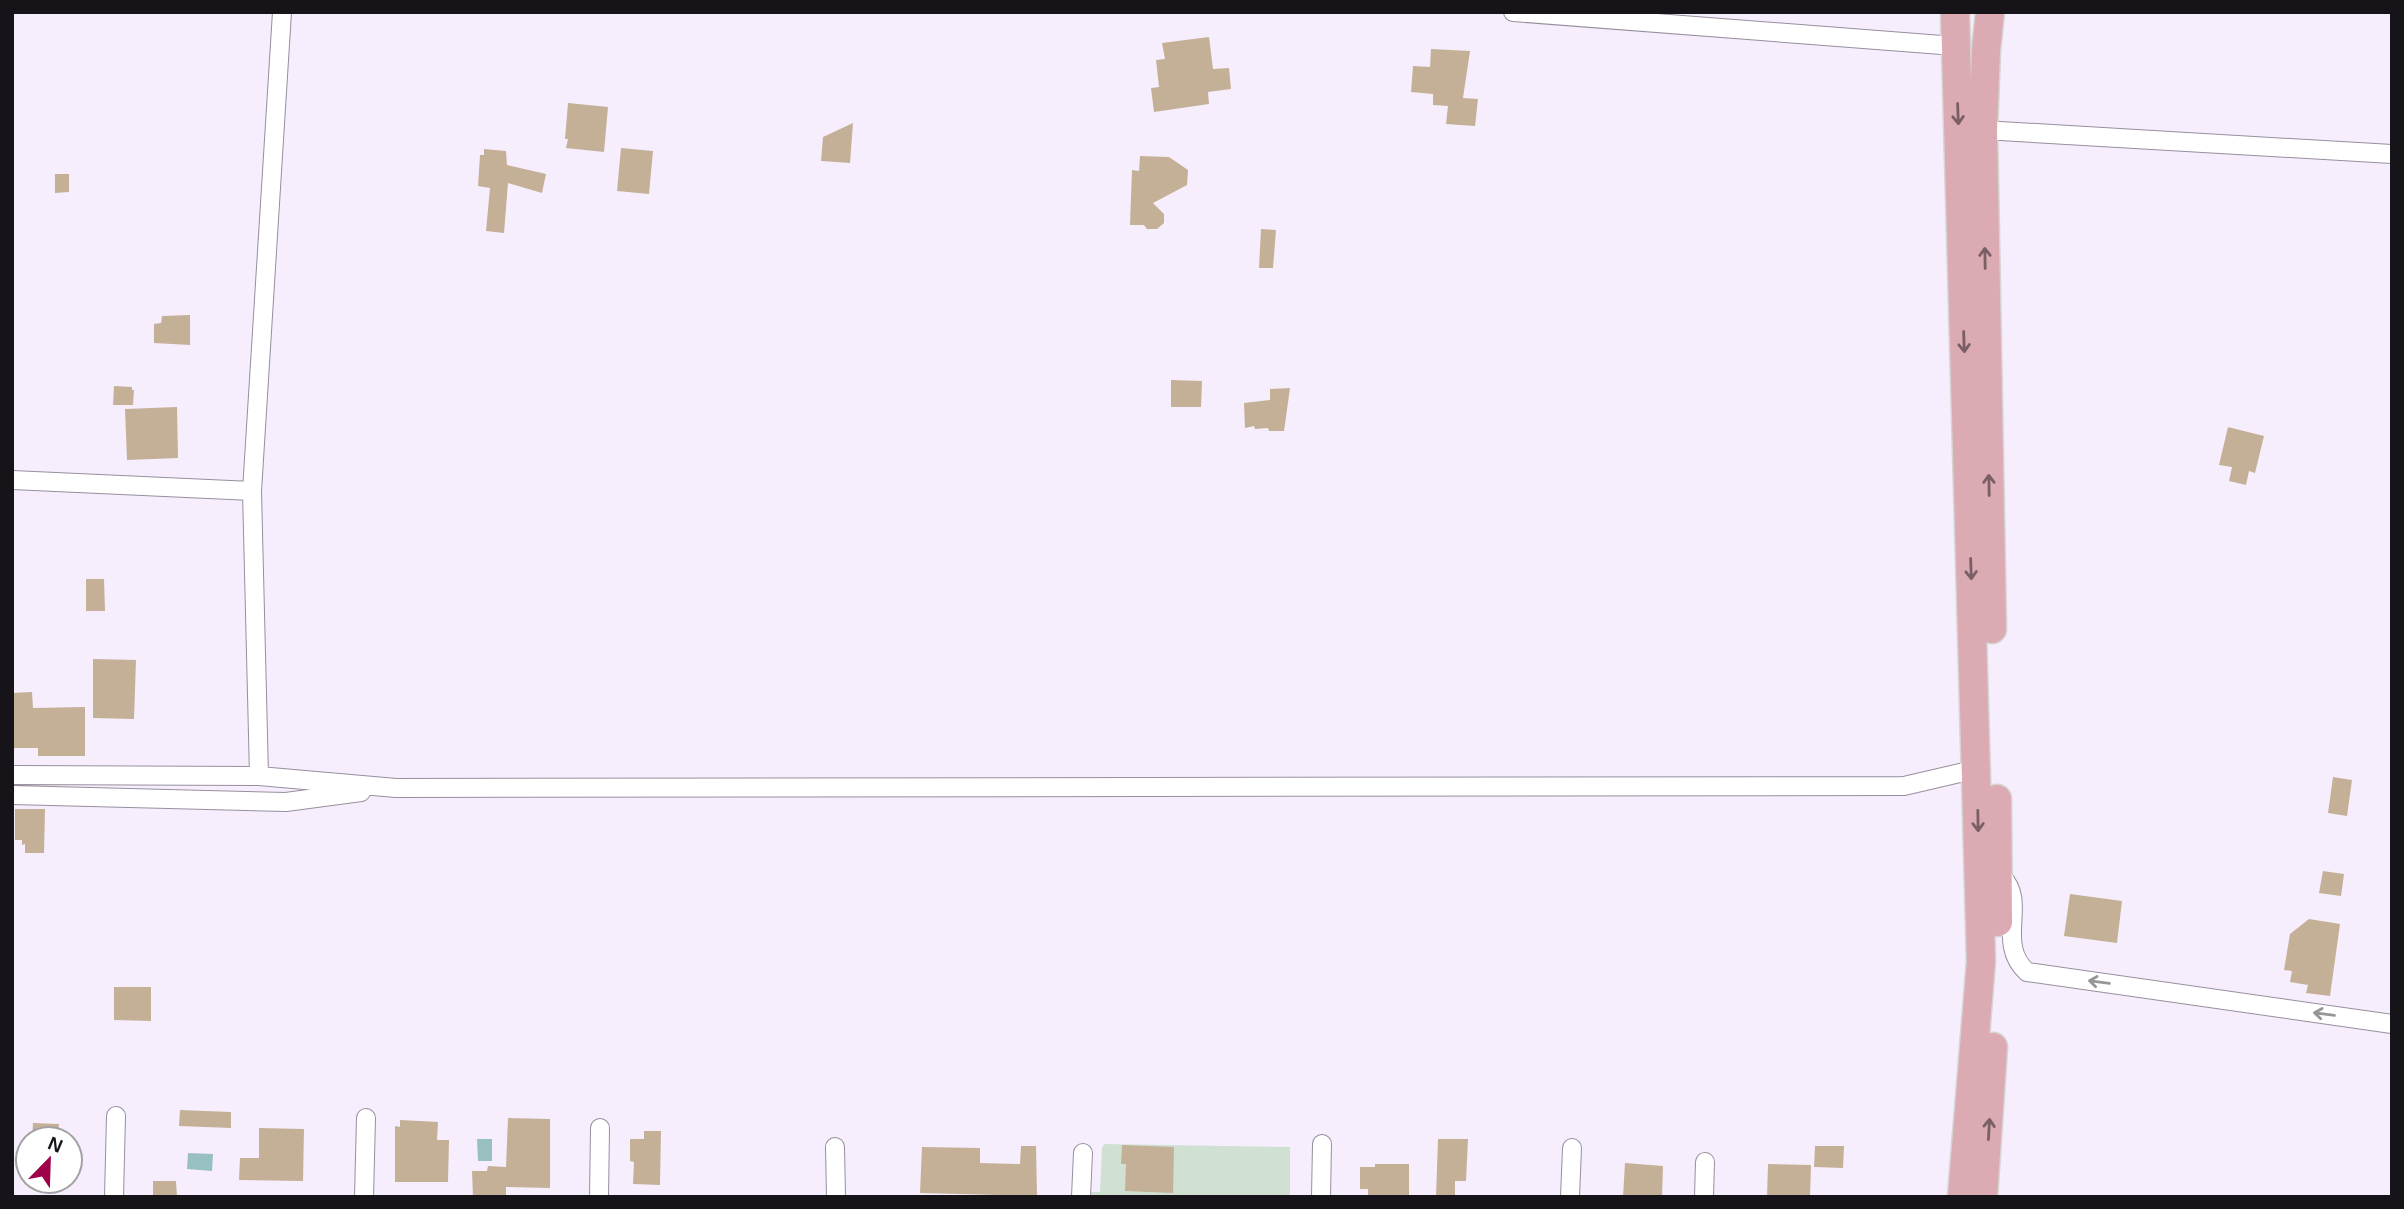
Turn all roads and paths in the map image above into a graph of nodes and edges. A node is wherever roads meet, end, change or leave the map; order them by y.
1 (282, 12) edge
2 (1514, 12) edge
3 (1955, 12) edge
4 (1990, 12) edge
5 (1955, 46) junction
6 (1983, 130) junction
7 (2392, 154) edge
8 (12, 480) edge
9 (252, 491) junction
10 (1977, 769) junction
11 (12, 775) edge
12 (259, 776) junction
13 (396, 788) junction
14 (12, 795) edge
15 (1999, 873) junction
16 (2392, 1024) edge
17 (116, 1116) dead end
18 (366, 1118) dead end
19 (600, 1128) dead end
20 (1322, 1144) dead end
21 (835, 1147) dead end
22 (1572, 1148) dead end
23 (1083, 1153) dead end
24 (1705, 1162) dead end
25 (114, 1197) edge
26 (365, 1197) edge
27 (599, 1197) edge
28 (836, 1197) edge
29 (1081, 1197) edge
30 (1321, 1197) edge
31 (1570, 1197) edge
32 (1704, 1197) edge
33 (1962, 1197) edge
34 (1983, 1197) edge

1 - 9 street
2 - 5 street
3 - 5 main road
4 - 6 main road
5 -> 10 main road
6 - 7 street
15 -> 6 main road
8 - 9 street
9 - 12 street
10 - 13 street
10 -> 33 main road
11 - 12 street
12 - 13 street
13 - 14 street
16 -> 15 street
34 -> 15 main road
17 - 25 street
18 - 26 street
19 - 27 street
20 - 30 street
21 - 28 street
22 - 31 street
23 - 29 street
24 - 32 street

